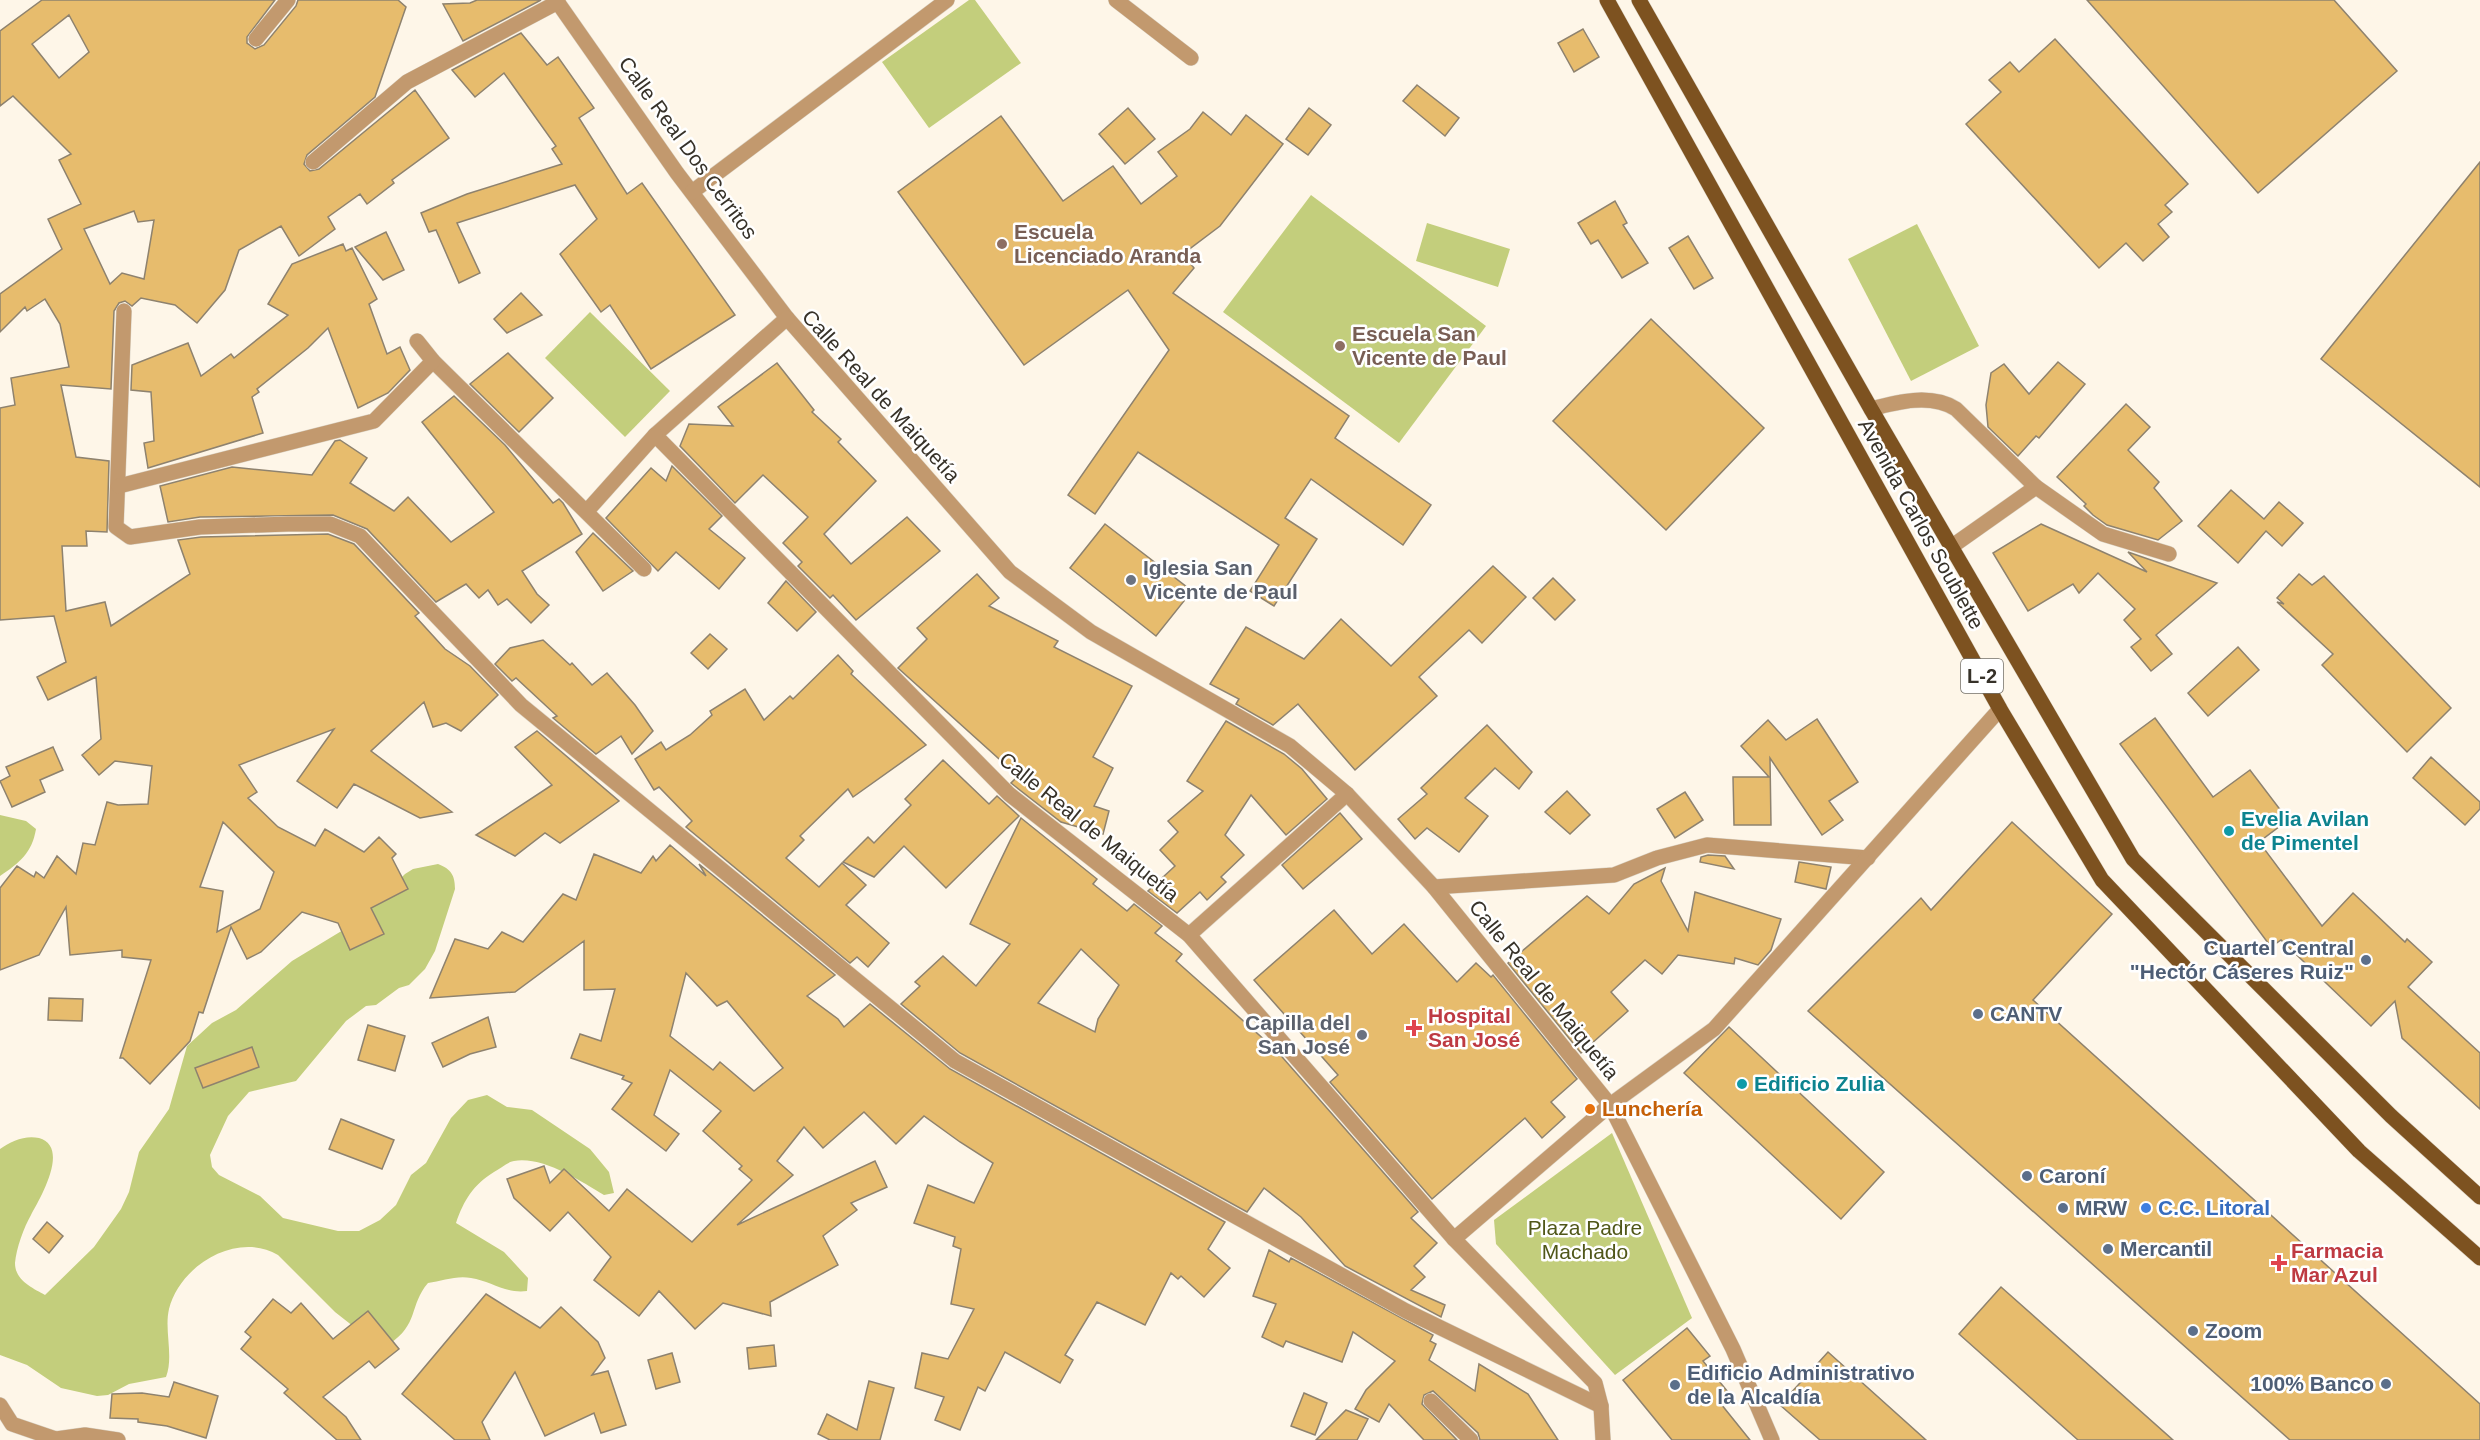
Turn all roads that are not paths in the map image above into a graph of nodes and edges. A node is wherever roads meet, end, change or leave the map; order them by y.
1 (288, 0) edge
2 (947, 0) edge
3 (1116, 0) edge
4 (1607, 0) edge
5 (1639, 0) edge
6 (557, 1) edge
7 (256, 39) dead end
8 (1191, 58) dead end
9 (313, 162) dead end
10 (692, 192) junction
11 (124, 311) dead end
12 (787, 318) junction
13 (417, 341) dead end
14 (433, 361) junction
15 (1871, 409) junction
16 (655, 435) junction
17 (119, 486) junction
18 (2036, 487) junction
19 (587, 511) junction
20 (1951, 547) junction
21 (2169, 554) dead end
22 (644, 569) dead end
23 (2000, 709) junction
24 (1347, 794) junction
25 (1868, 858) junction
26 (1434, 887) junction
27 (1189, 936) junction
28 (1610, 1105) junction
29 (2480, 1197) edge
30 (1454, 1239) junction
31 (2480, 1258) edge
32 (1431, 1401) dead end
33 (0, 1405) edge
34 (1601, 1406) junction
35 (118, 1440) edge
36 (1471, 1440) edge
37 (1602, 1440) edge
38 (1772, 1440) edge

1 - 7 street
2 - 10 street
3 - 8 street
4 - 23 main road, Avenida Carlos Soublette / L-2
5 - 15 main road, Avenida Carlos Soublette / L-2
6 - 9 street
6 - 10 street, Calle Real Dos Cerritos
10 - 12 street, Calle Real Dos Cerritos
11 - 17 street
12 - 16 street, Calle Real de Maiquetía
12 - 24 street, Calle Real de Maiquetía
13 - 14 street
14 - 17 street
14 - 19 street
15 - 18 street
15 - 20 main road, Avenida Carlos Soublette / L-2
16 - 19 street
16 - 27 street, Calle Real de Maiquetía
17 - 34 street
18 - 20 street
18 - 21 street
19 - 22 street
20 - 29 main road, Avenida Carlos Soublette / L-2
23 - 25 street
23 - 31 main road, Avenida Carlos Soublette / L-2
24 - 26 street, Calle Real de Maiquetía
24 - 27 street
25 - 26 street
25 - 28 street
26 - 28 street, Calle Real de Maiquetía
27 - 30 street, Calle Real de Maiquetía
28 - 30 street
28 - 38 street, Calle Real de Maiquetía
30 - 34 street, Calle Real de Maiquetía
32 - 36 street
33 - 35 street
34 - 37 street, Calle Real de Maiquetía

